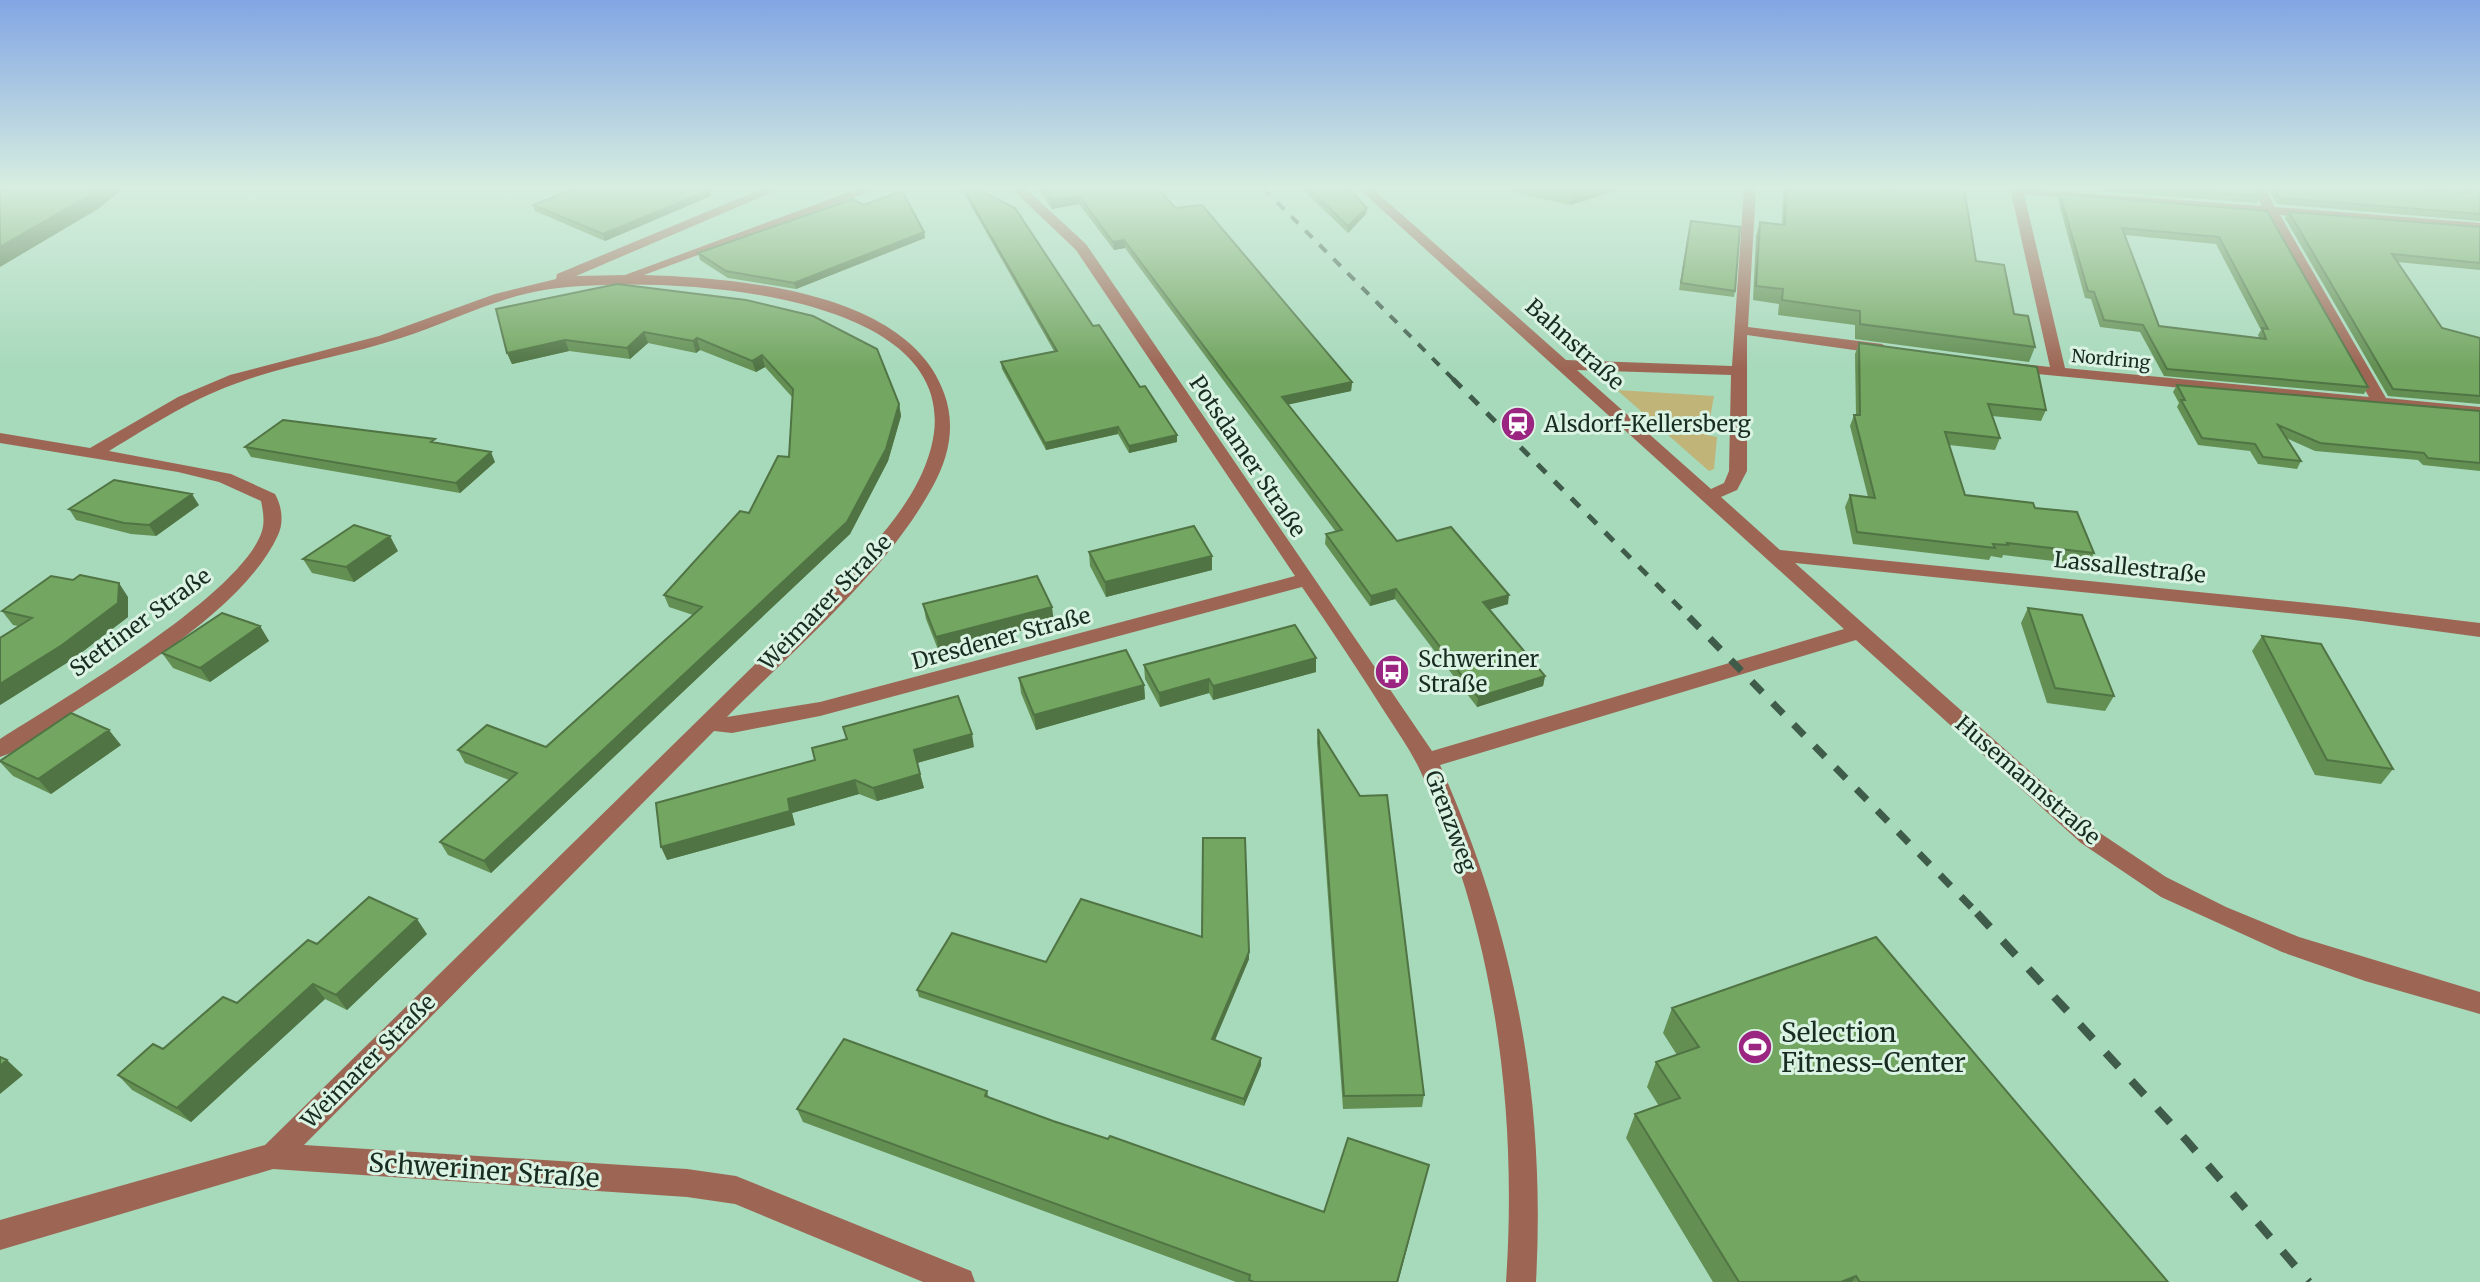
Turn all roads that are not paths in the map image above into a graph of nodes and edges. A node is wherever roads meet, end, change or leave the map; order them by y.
1 (632, 248) edge
2 (707, 248) edge
3 (1082, 248) edge
4 (1432, 248) edge
5 (1746, 248) edge
6 (2030, 248) edge
7 (2291, 248) edge
8 (615, 281) junction
9 (540, 286) junction
10 (1740, 330) junction
11 (1894, 351) edge
12 (1564, 365) junction
13 (1999, 366) edge
14 (1740, 371) junction
15 (2059, 374) junction
16 (2380, 402) junction
17 (2480, 412) edge
18 (0, 438) edge
19 (93, 453) junction
20 (1710, 496) junction
21 (1776, 555) junction
22 (1305, 580) junction
23 (2480, 630) edge
24 (1862, 631) junction
25 (706, 722) junction
26 (0, 749) edge
27 (1427, 761) junction
28 (2480, 1003) edge
29 (273, 1156) junction
30 (0, 1235) edge
31 (960, 1282) edge
32 (1521, 1282) edge

1 - 9 street
2 - 8 street
3 - 22 street, Potsdamer Straße
4 - 12 street, Bahnstraße
5 - 10 street
6 - 15 street
7 - 16 street
8 - 9 street, Weimarer Straße
8 - 25 street, Weimarer Straße
9 - 19 street, Weimarer Straße
10 - 11 street
10 - 14 street
12 - 14 street
12 - 20 street, Bahnstraße
13 - 15 street, Nordring
14 - 20 street
15 - 16 street, Nordring
16 - 17 street, Nordring
18 - 19 street
19 - 26 street, Stettiner Straße
20 - 21 street, Bahnstraße
21 - 23 street, Lassallestraße
21 - 24 street, Bahnstraße
22 - 25 street, Dresdener Straße
22 - 27 street, Potsdamer Straße
24 - 27 street, Grenzweg
24 - 28 street, Husemannstraße
25 - 29 street, Weimarer Straße
27 - 32 street, Grenzweg
29 - 30 street, Schweriner Straße
29 - 31 street, Schweriner Straße

